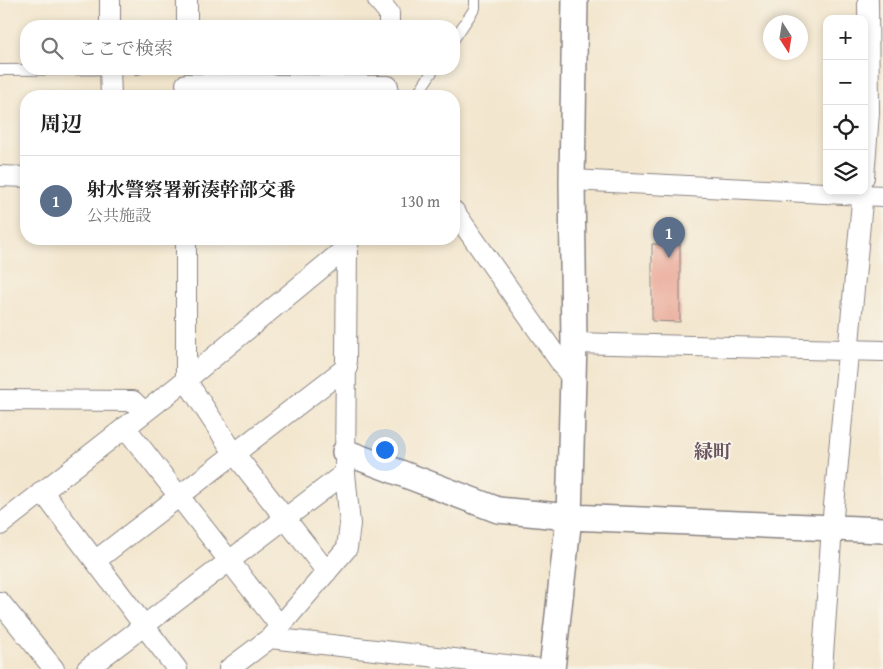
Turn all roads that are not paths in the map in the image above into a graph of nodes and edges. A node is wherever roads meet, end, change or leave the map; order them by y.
1 (110, 0) edge
2 (187, 0) edge
3 (362, 0) edge
4 (378, 0) edge
5 (475, 0) edge
6 (575, 0) edge
7 (868, 0) edge
8 (110, 20) edge
9 (186, 20) edge
10 (389, 20) edge
11 (460, 30) edge
12 (0, 70) edge
13 (20, 70) edge
14 (110, 75) edge
15 (430, 75) edge
16 (186, 83) edge
17 (388, 84) edge
18 (111, 90) edge
19 (420, 90) edge
20 (876, 114) edge
21 (868, 163) edge
22 (0, 176) edge
23 (20, 176) edge
24 (572, 180) junction
25 (823, 187) edge
26 (868, 190) edge
27 (863, 195) edge
28 (883, 196) edge
29 (460, 220) edge
30 (186, 245) edge
31 (346, 245) edge
32 (348, 245) edge
33 (574, 343) junction
34 (848, 349) junction
35 (883, 351) edge
36 (347, 367) junction
37 (186, 380) junction
38 (573, 380) junction
39 (0, 400) edge
40 (144, 412) junction
41 (125, 427) junction
42 (234, 453) junction
43 (345, 463) junction
44 (42, 491) junction
45 (178, 496) junction
46 (569, 517) junction
47 (286, 519) junction
48 (0, 525) edge
49 (832, 527) junction
50 (883, 530) edge
51 (95, 561) junction
52 (230, 562) junction
53 (327, 572) junction
54 (0, 602) edge
55 (144, 626) junction
56 (275, 632) junction
57 (427, 663) edge
58 (54, 669) edge
59 (86, 669) edge
60 (177, 669) edge
61 (229, 669) edge
62 (541, 669) edge
63 (552, 669) edge
64 (822, 669) edge

1 - 8 street
2 - 9 street
3 - 4 street
4 - 10 street
5 - 11 lane
6 - 24 street
7 - 20 street
12 - 13 lane
14 - 18 street
15 - 19 lane
16 - 17 street
20 - 21 street
22 - 23 street
24 - 25 street
24 - 33 street
26 - 28 street
27 - 34 street
29 - 38 street
30 - 37 street
31 - 37 street
32 - 36 street
33 - 34 street
33 - 38 street
34 - 35 street
34 - 49 street
36 - 42 street
36 - 43 street
37 - 40 street
37 - 42 street
38 - 46 street
39 - 40 street
40 - 41 street
41 - 44 street
41 - 45 street
42 - 45 street
42 - 47 street
43 - 46 street
43 - 47 street
43 - 53 street
44 - 48 street
44 - 51 street
45 - 51 street
45 - 52 street
46 - 49 street
46 - 63 street
47 - 52 street
47 - 53 street
49 - 50 street
49 - 64 street
51 - 55 street
52 - 55 street
52 - 56 street
53 - 56 street
54 - 58 street
55 - 59 street
55 - 60 street
56 - 57 street
56 - 61 street
57 - 62 street

